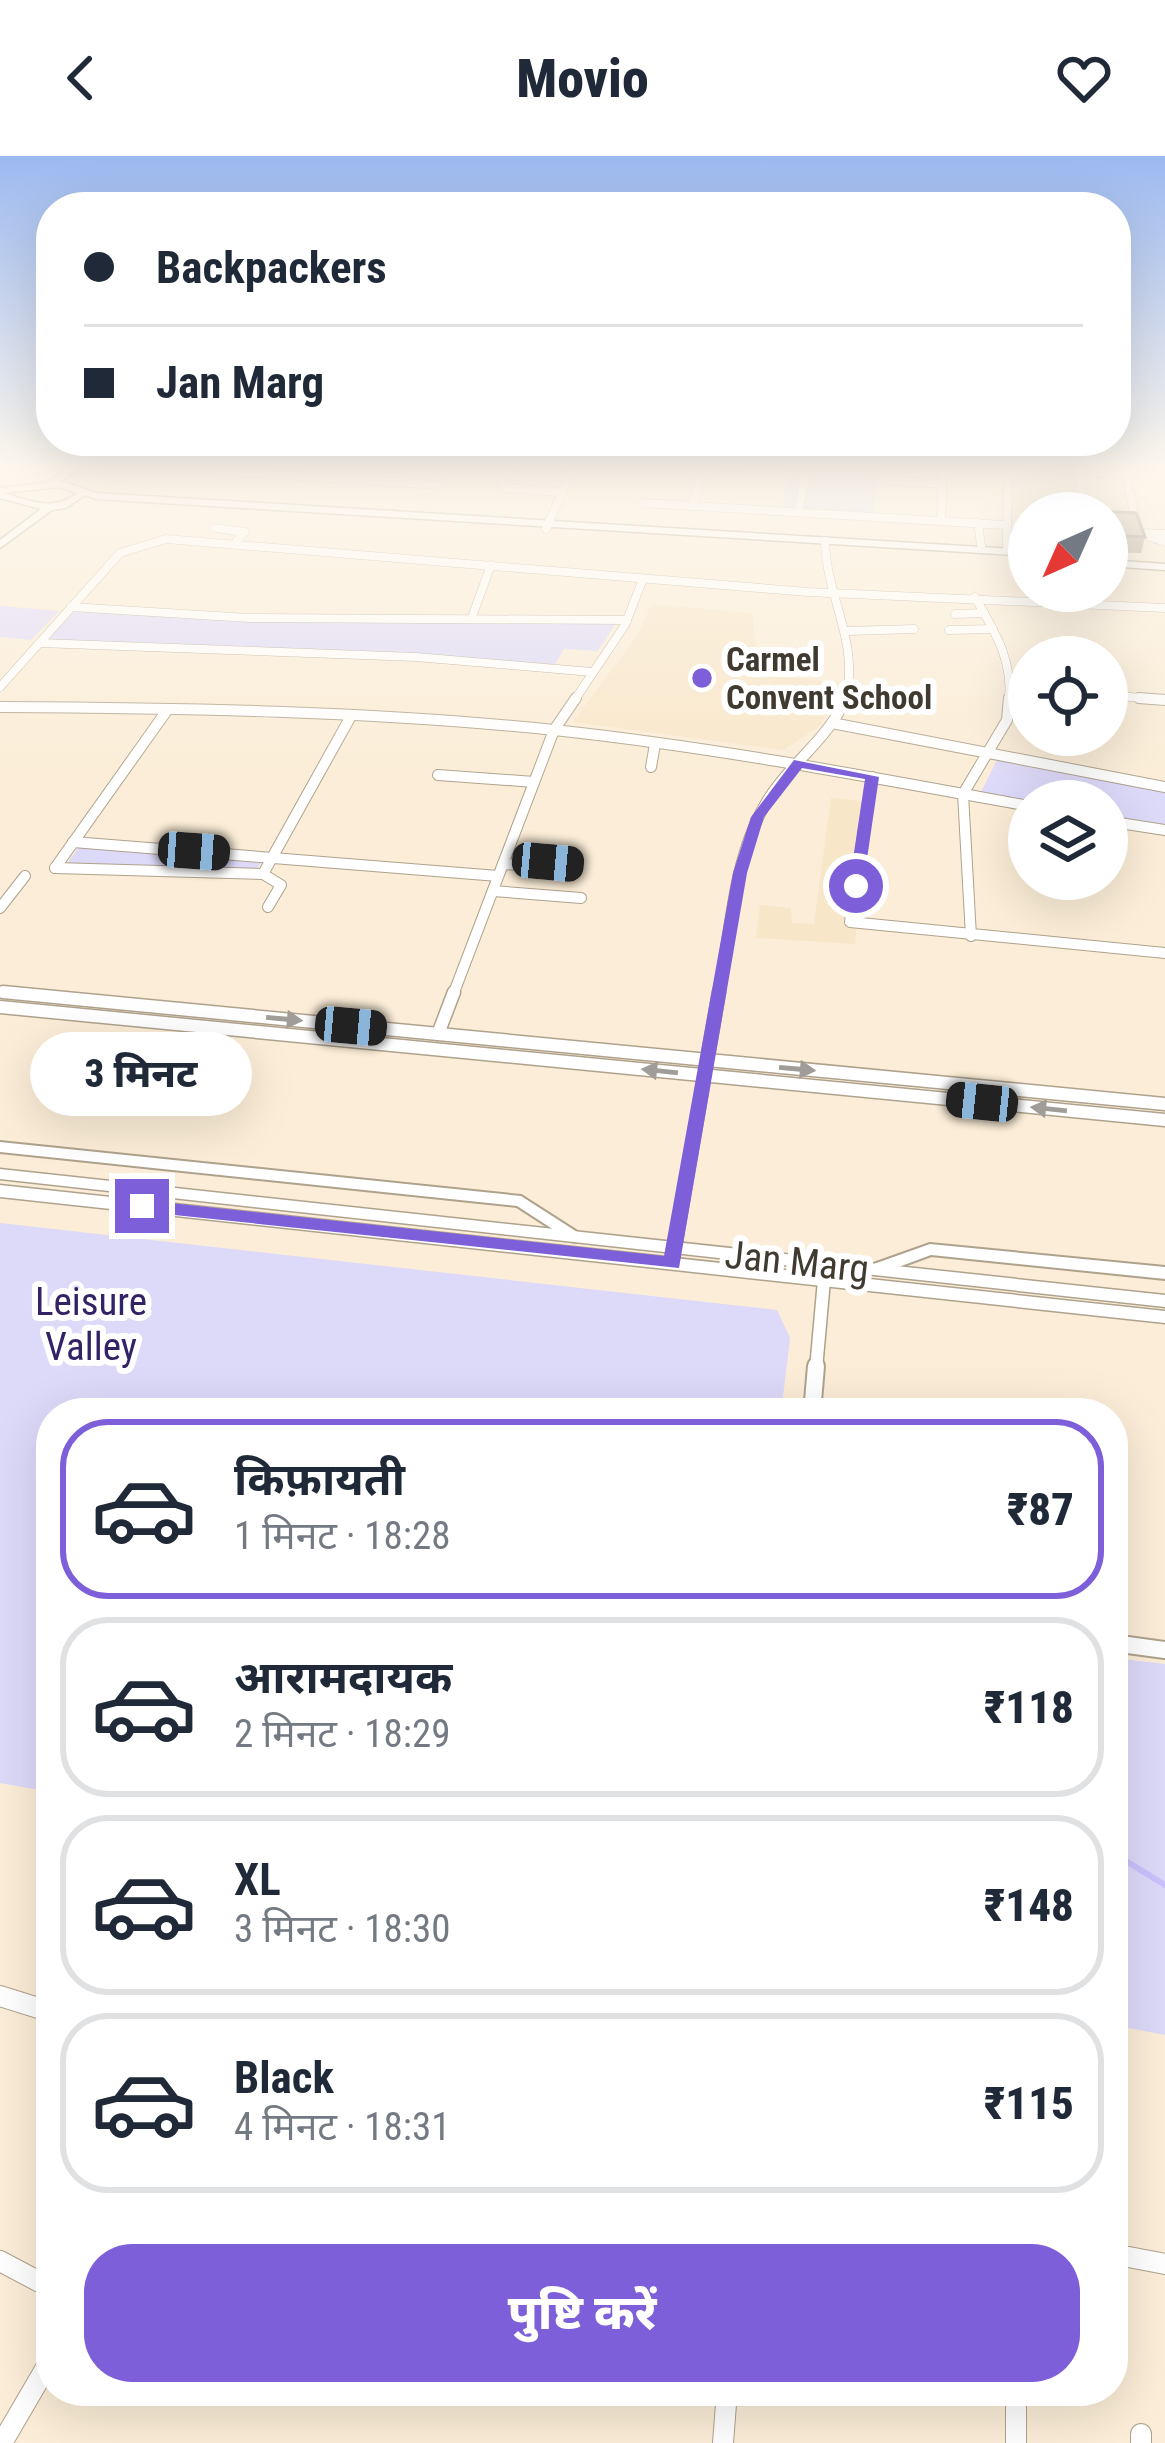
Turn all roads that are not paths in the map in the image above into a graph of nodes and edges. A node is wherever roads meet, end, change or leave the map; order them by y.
1 (101, 574) edge
2 (488, 574) edge
3 (586, 574) edge
4 (828, 574) edge
5 (644, 579) junction
6 (830, 592) junction
7 (975, 597) junction
8 (71, 607) junction
9 (1165, 608) edge
10 (955, 614) dead end
11 (984, 614) junction
12 (472, 617) junction
13 (627, 620) junction
14 (914, 629) dead end
15 (993, 629) junction
16 (950, 630) dead end
17 (848, 631) junction
18 (40, 643) junction
19 (1008, 671) edge
20 (592, 672) junction
21 (0, 687) edge
22 (1128, 697) edge
23 (1165, 700) edge
24 (0, 706) edge
25 (168, 709) junction
26 (1008, 709) edge
27 (351, 716) junction
28 (832, 723) junction
29 (554, 730) junction
30 (655, 744) junction
31 (988, 755) junction
32 (799, 763) junction
33 (651, 767) dead end
34 (438, 776) dead end
35 (872, 777) junction
36 (465, 782) dead end
37 (533, 785) junction
38 (1165, 787) edge
39 (963, 794) junction
40 (1008, 802) edge
41 (1128, 824) edge
42 (1165, 830) edge
43 (73, 842) junction
44 (274, 857) junction
45 (502, 866) junction
46 (263, 874) junction
47 (25, 876) dead end
48 (493, 890) junction
49 (581, 898) dead end
50 (268, 907) dead end
51 (0, 908) edge
52 (971, 936) junction
53 (1165, 952) edge
54 (0, 992) edge
55 (0, 1006) edge
56 (438, 1034) junction
57 (710, 1060) junction
58 (708, 1076) junction
59 (1165, 1104) edge
60 (1165, 1120) edge
61 (0, 1147) edge
62 (0, 1174) edge
63 (0, 1191) edge
64 (577, 1237) junction
65 (674, 1255) junction
66 (877, 1269) junction
67 (825, 1272) junction
68 (1165, 1273) edge
69 (1165, 1301) edge
70 (1165, 1317) edge
71 (813, 1398) edge
72 (1128, 1645) edge
73 (1165, 1650) edge
74 (0, 1996) edge
75 (36, 2007) edge
76 (1128, 2257) edge
77 (0, 2260) edge
78 (1165, 2264) edge
79 (36, 2280) edge
80 (36, 2385) edge
81 (727, 2406) edge
82 (1016, 2406) edge
83 (2, 2443) edge
84 (723, 2443) edge
85 (1016, 2443) edge

1 - 8 street
2 - 12 street
3 - 5 street
4 - 6 street
5 - 6 street
5 - 13 street
6 - 7 street
6 - 17 street
7 - 9 street
7 - 11 street
8 - 12 street
8 - 18 street
10 - 11 street
11 - 15 street
12 - 13 street
13 - 20 street
14 - 17 street
15 - 16 street
15 - 19 street
17 - 28 street
18 - 20 street
18 - 21 street
20 - 29 street
22 - 23 street
24 - 25 street
25 - 27 street
25 - 43 street
26 - 31 street
27 - 29 street
27 - 44 street
28 - 31 street
28 - 32 street
29 - 30 street
29 - 37 street
30 - 32 street
30 - 33 street
31 - 38 street
31 - 39 street
32 - 35 street
32 - 57 street
34 - 37 street
35 - 39 street
35 - 52 street
36 - 37 street
37 - 45 street
39 - 40 street
39 - 52 street
41 - 42 street
43 - 44 street
43 - 46 street
44 - 45 street
44 - 46 street
45 - 45 street
45 - 48 street
46 - 50 street
47 - 51 street
48 - 49 street
48 - 56 street
52 - 53 street
54 -> 56 street
58 -> 55 street
56 - 57 street
57 - 58 street
57 -> 59 street
60 -> 58 street
58 - 65 street
61 - 64 street
62 - 64 main road, Jan Marg
63 - 65 main road, Jan Marg
64 - 65 main road, Jan Marg
65 - 67 main road, Jan Marg
66 - 67 main road, Jan Marg
66 - 68 street
66 - 69 main road, Jan Marg
67 - 70 main road, Jan Marg
67 - 71 street
72 - 73 street
74 - 75 street
76 - 78 street
77 - 79 street
80 - 83 street
81 - 84 street
82 - 85 street

